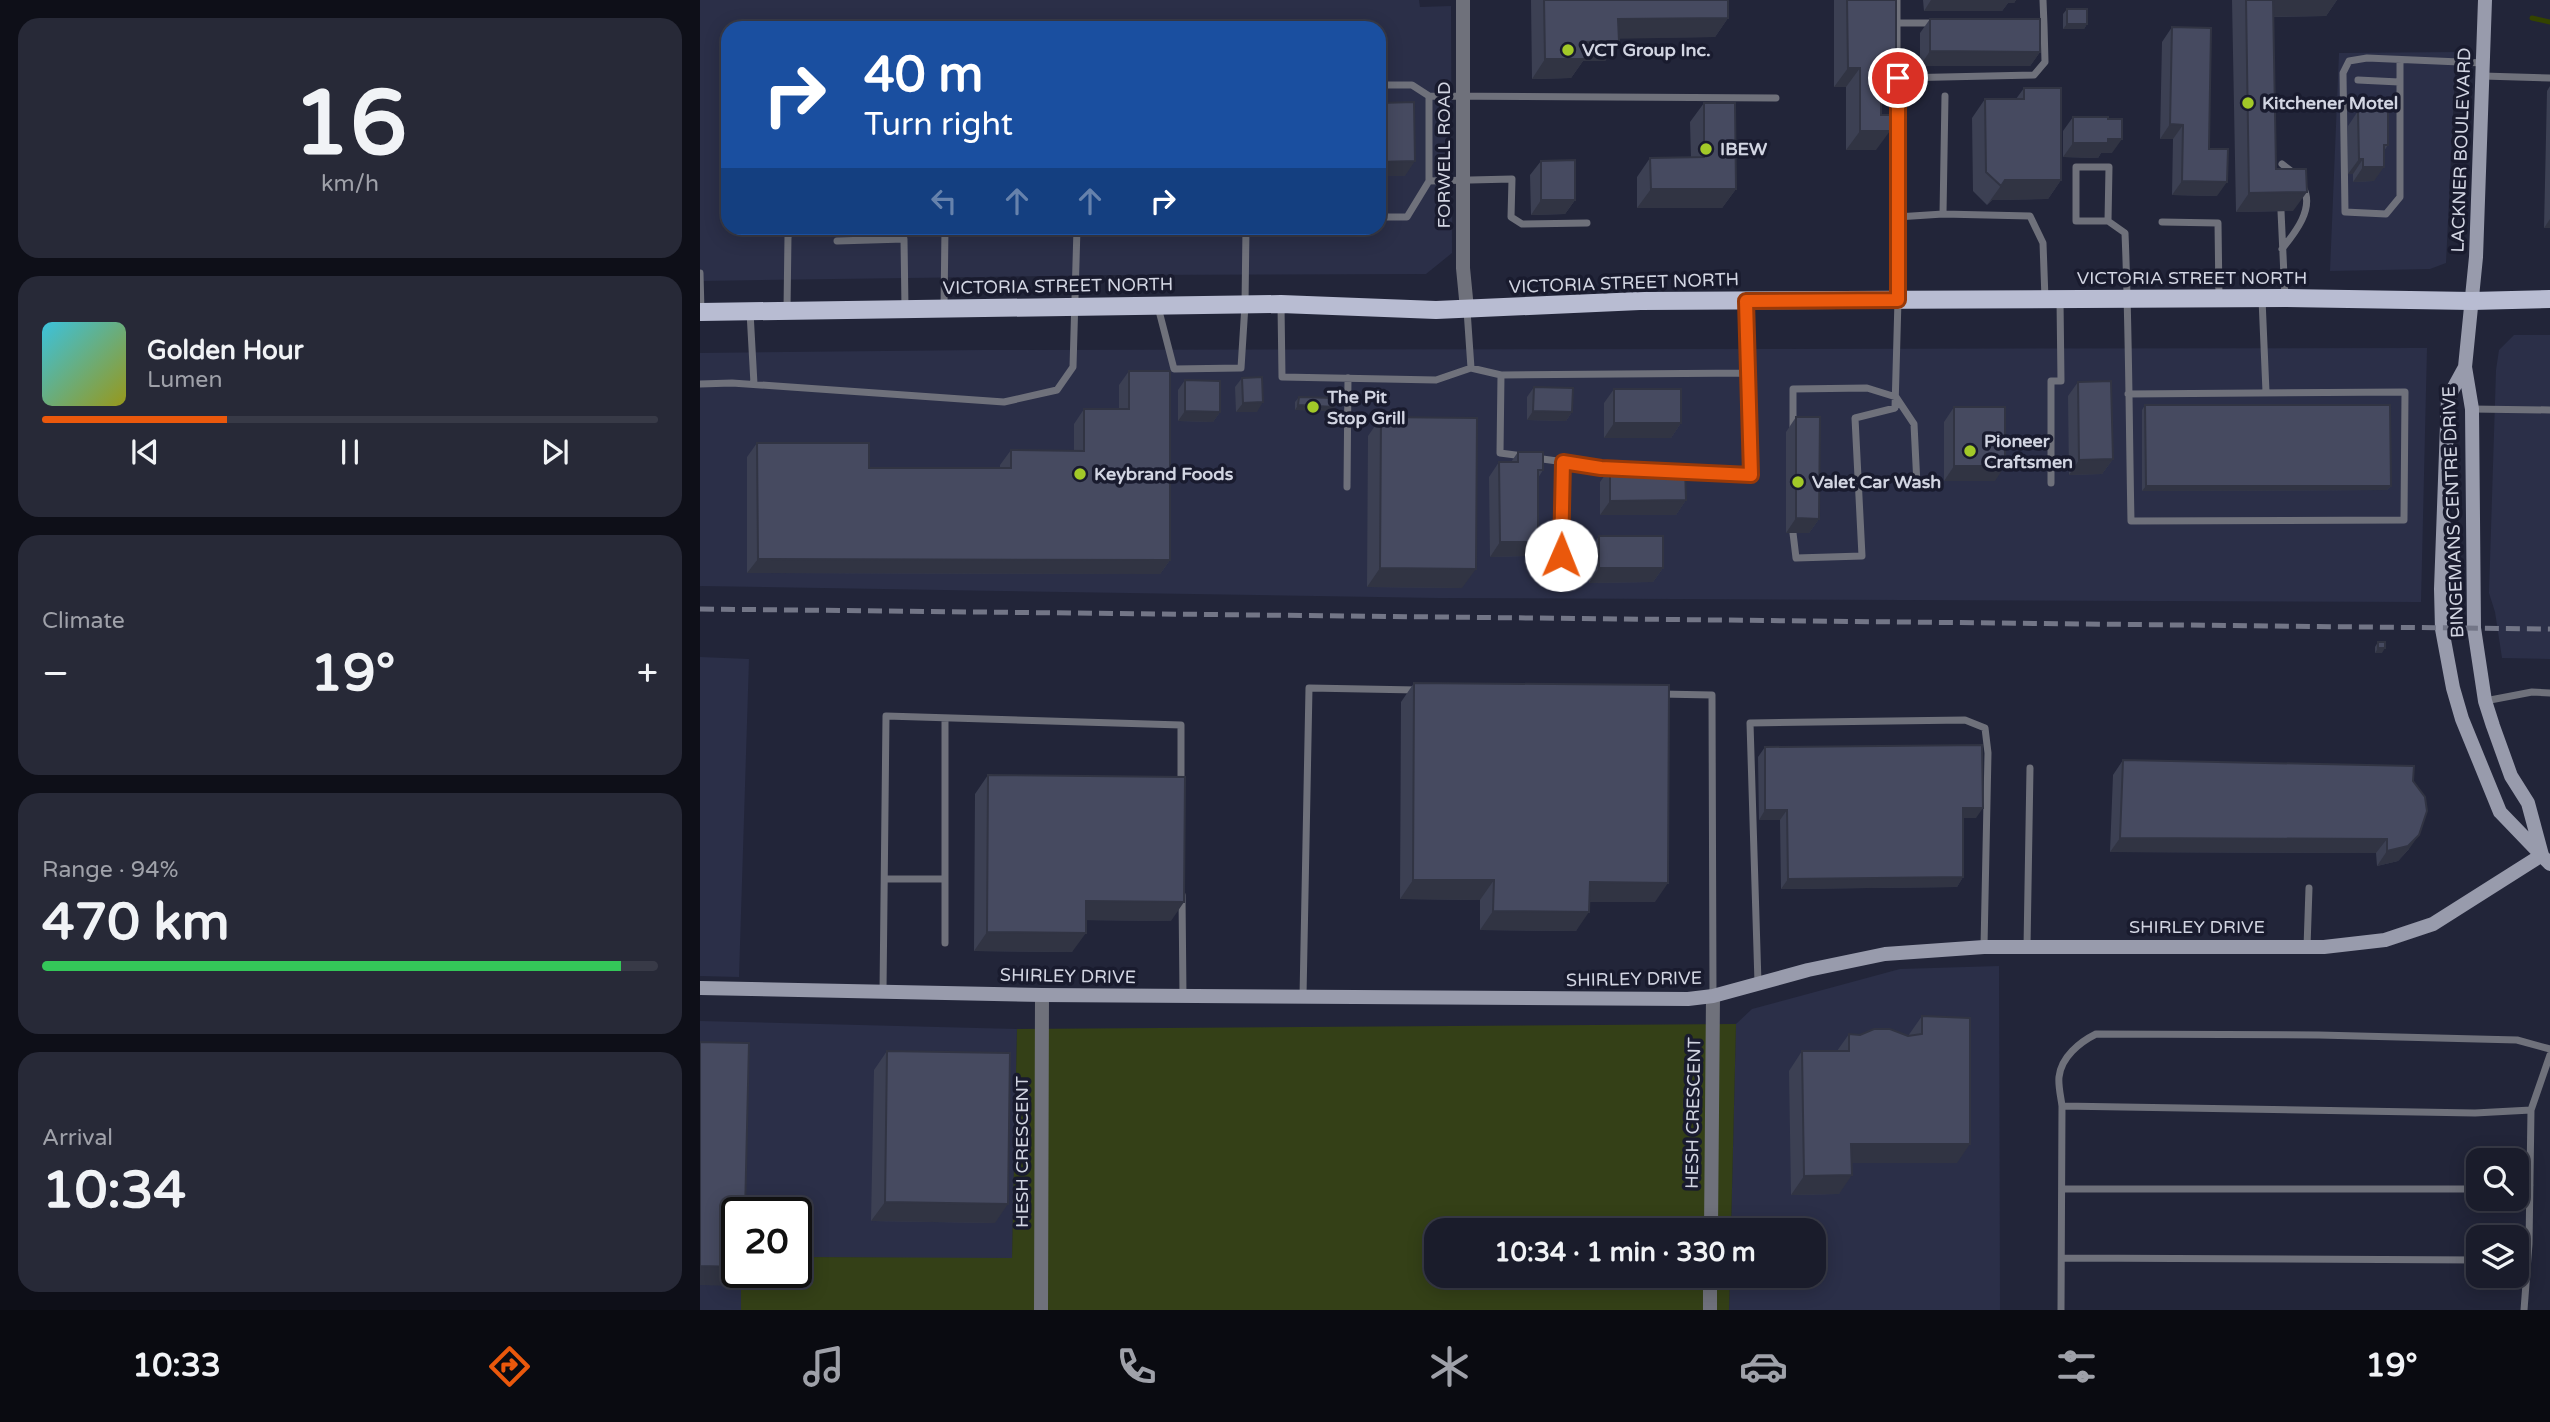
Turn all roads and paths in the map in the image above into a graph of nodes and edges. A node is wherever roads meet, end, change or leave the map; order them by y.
1 (1462, 0) edge
2 (1897, 0) edge
3 (2043, 0) edge
4 (2485, 0) edge
5 (1897, 23) junction
6 (1950, 24) edge
7 (2030, 25) edge
8 (2044, 25) junction
9 (2400, 61) junction
10 (2483, 69) junction
11 (1898, 78) junction
12 (2550, 78) edge
13 (2358, 80) dead end
14 (2399, 82) junction
15 (1386, 85) edge
16 (1463, 95) junction
17 (1429, 96) junction
18 (1945, 96) dead end
19 (1776, 98) dead end
20 (2282, 164) dead end
21 (1463, 180) junction
22 (1429, 181) junction
23 (2281, 211) edge
24 (1943, 214) junction
25 (1386, 217) edge
26 (1897, 217) junction
27 (2108, 221) junction
28 (2162, 222) dead end
29 (1587, 223) dead end
30 (789, 235) edge
31 (944, 235) edge
32 (1077, 235) edge
33 (1246, 235) edge
34 (837, 241) dead end
35 (2283, 249) junction
36 (700, 273) edge
37 (2285, 298) junction
38 (2128, 299) junction
39 (2219, 299) junction
40 (2262, 299) junction
41 (2550, 299) edge
42 (1898, 300) junction
43 (2052, 300) junction
44 (1746, 301) junction
45 (2472, 301) junction
46 (1282, 304) junction
47 (1245, 305) junction
48 (1158, 306) junction
49 (1075, 307) junction
50 (905, 309) junction
51 (944, 309) junction
52 (1467, 309) junction
53 (750, 311) junction
54 (787, 311) junction
55 (700, 312) edge
56 (2465, 367) junction
57 (1471, 368) junction
58 (1748, 373) junction
59 (1501, 375) junction
60 (1348, 378) junction
61 (700, 384) edge
62 (754, 384) junction
63 (2266, 392) junction
64 (2128, 394) junction
65 (1896, 397) junction
66 (2472, 409) junction
67 (2550, 411) edge
68 (1793, 432) edge
69 (1563, 462) junction
70 (1628, 470) edge
71 (1669, 472) edge
72 (2051, 483) dead end
73 (1917, 485) dead end
74 (1347, 487) dead end
75 (1793, 533) dead end
76 (1561, 555) dead end
77 (1420, 690) edge
78 (2550, 693) edge
79 (1656, 694) edge
80 (2485, 701) junction
81 (945, 718) junction
82 (2030, 768) dead end
83 (1181, 792) edge
84 (2546, 860) edge
85 (885, 879) junction
86 (945, 879) junction
87 (1182, 885) edge
88 (2309, 888) dead end
89 (944, 943) dead end
90 (1984, 947) junction
91 (2027, 947) junction
92 (2307, 947) junction
93 (1758, 984) junction
94 (700, 988) edge
95 (883, 992) junction
96 (1042, 995) junction
97 (1183, 996) junction
98 (1713, 996) junction
99 (1303, 997) junction
100 (2550, 1049) edge
101 (2550, 1055) edge
102 (2062, 1106) junction
103 (2531, 1111) junction
104 (2530, 1185) joint
105 (2062, 1189) junction
106 (2466, 1189) edge
107 (1711, 1218) edge
108 (2529, 1244) edge
109 (2062, 1258) junction
110 (2466, 1260) edge
111 (1710, 1288) edge
112 (2525, 1288) edge
113 (1041, 1310) edge
114 (1710, 1310) edge
115 (2061, 1310) edge
116 (2524, 1310) edge

1 - 16 street, FORWELL ROAD
2 - 5 lane
3 - 8 lane
4 - 10 street, LACKNER BOULEVARD
5 - 6 lane
5 - 11 lane
7 - 8 lane
8 - 11 lane
9 - 10 lane
9 - 14 lane
9 - 14 lane
10 - 12 lane
10 - 45 street, LACKNER BOULEVARD
11 - 26 lane
13 - 14 lane
15 - 17 lane
16 - 17 lane
16 - 19 lane
16 - 21 street, FORWELL ROAD
17 - 22 lane
18 - 24 lane
20 - 35 lane
21 - 22 lane
21 - 29 lane
21 - 52 street, FORWELL ROAD
22 - 25 lane
23 - 35 lane
24 - 26 lane
24 - 43 lane
26 - 42 lane
27 - 27 lane
27 - 38 lane
28 - 39 lane
30 - 54 lane
31 - 51 lane
32 - 49 lane
33 - 47 lane
34 - 50 lane
35 - 37 lane
36 - 55 lane
37 - 40 main road, VICTORIA STREET NORTH
37 - 45 main road, VICTORIA STREET NORTH
38 - 39 main road, VICTORIA STREET NORTH
38 - 43 main road, VICTORIA STREET NORTH
38 - 64 lane
39 - 40 main road, VICTORIA STREET NORTH
40 - 63 lane
41 - 45 main road, VICTORIA STREET NORTH
42 - 43 main road, VICTORIA STREET NORTH
42 - 44 main road, VICTORIA STREET NORTH
42 - 65 lane
43 - 72 lane
44 - 52 main road, VICTORIA STREET NORTH
44 - 58 lane
45 - 56 street, BINGEMANS CENTRE DRIVE
46 - 47 main road, VICTORIA STREET NORTH
46 - 52 main road, VICTORIA STREET NORTH
46 - 60 lane
47 - 48 main road, VICTORIA STREET NORTH
47 - 48 lane
48 - 49 main road, VICTORIA STREET NORTH
49 - 51 main road, VICTORIA STREET NORTH
49 - 62 lane
50 - 51 main road, VICTORIA STREET NORTH
50 - 54 main road, VICTORIA STREET NORTH
52 - 57 lane
53 - 54 main road, VICTORIA STREET NORTH
53 - 55 main road, VICTORIA STREET NORTH
53 - 62 lane
56 - 66 street, BINGEMANS CENTRE DRIVE
56 - 84 street, BINGEMANS CENTRE DRIVE
57 - 59 lane
57 - 60 lane
58 - 59 lane
58 - 71 lane
59 - 69 lane
60 - 74 lane
61 - 62 lane
63 - 64 lane
63 - 64 lane
65 - 68 lane
65 - 73 lane
65 - 75 lane
66 - 67 lane
66 - 80 street, BINGEMANS CENTRE DRIVE
69 - 70 lane
69 - 76 lane
77 - 99 lane
78 - 80 lane
79 - 98 lane
80 - 84 street, BINGEMANS CENTRE DRIVE
81 - 83 lane
81 - 85 lane
81 - 86 lane
82 - 91 lane
84 - 92 street, SHIRLEY DRIVE
85 - 86 lane
85 - 95 lane
86 - 89 lane
87 - 97 lane
88 - 92 lane
90 - 91 street, SHIRLEY DRIVE
90 - 93 street, SHIRLEY DRIVE
90 - 93 lane
91 - 92 street, SHIRLEY DRIVE
93 - 98 street, SHIRLEY DRIVE
94 - 95 street, SHIRLEY DRIVE
95 - 96 street, SHIRLEY DRIVE
96 - 97 street, SHIRLEY DRIVE
96 - 113 street, HESH CRESCENT
97 - 99 street, SHIRLEY DRIVE
98 - 99 street, SHIRLEY DRIVE
98 - 107 street, HESH CRESCENT
100 - 102 lane
101 - 103 lane
102 - 103 lane
102 - 105 lane
103 - 104 lane
104 - 108 lane
105 - 106 lane
105 - 109 lane
109 - 110 lane
109 - 115 lane
111 - 114 street
112 - 116 lane

